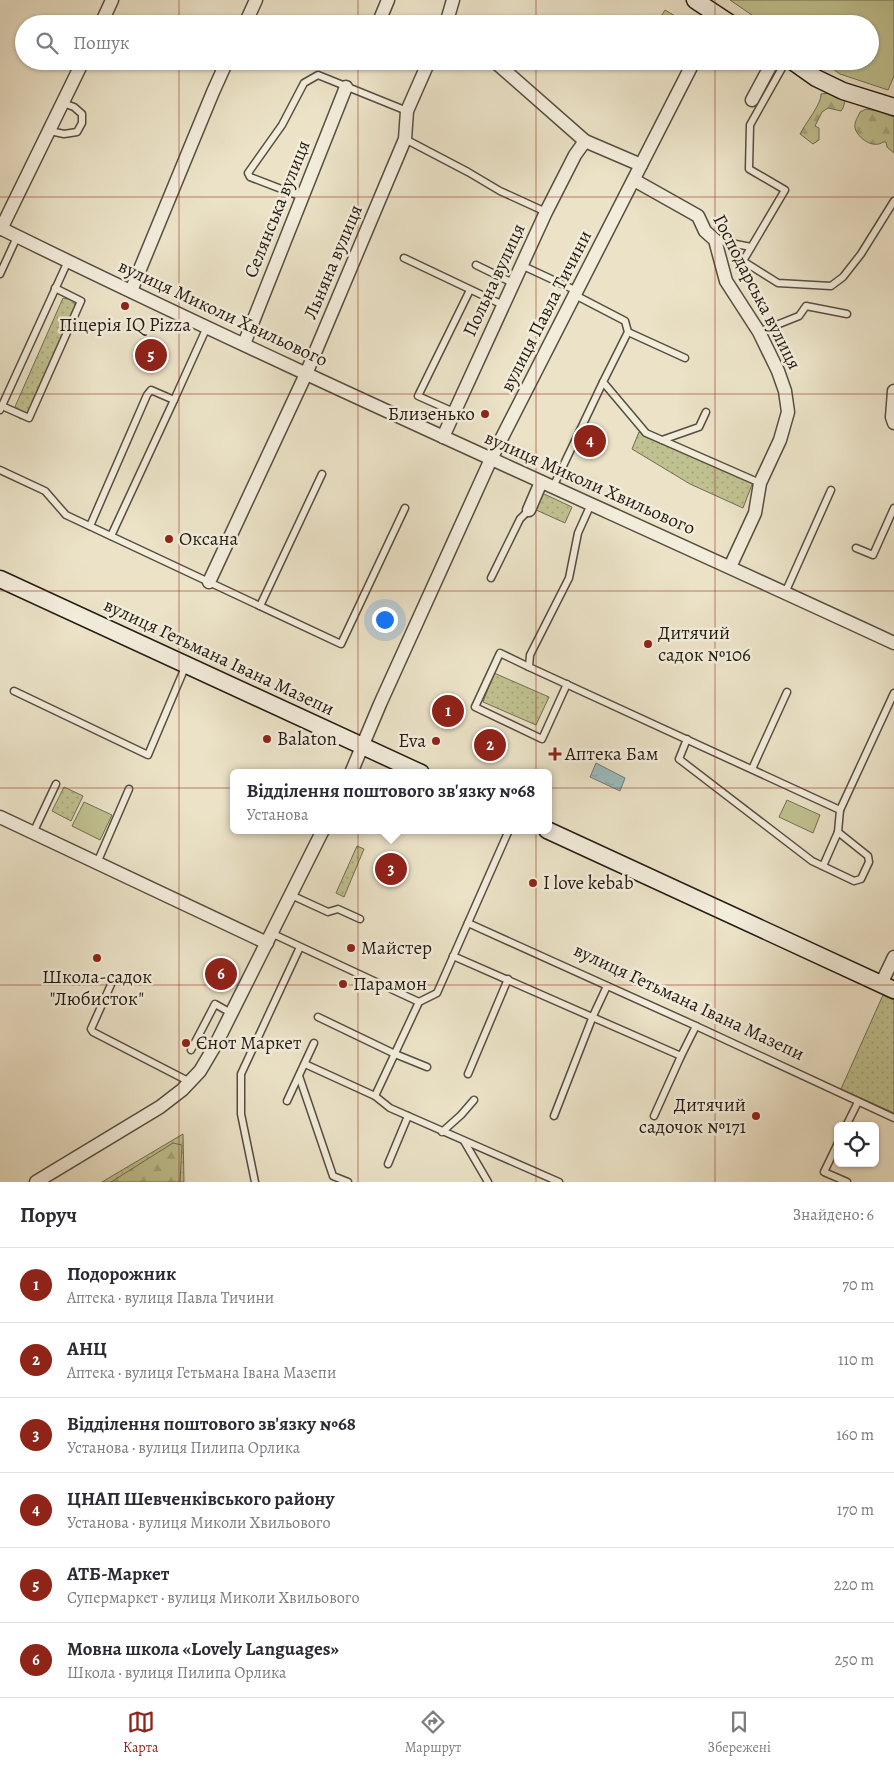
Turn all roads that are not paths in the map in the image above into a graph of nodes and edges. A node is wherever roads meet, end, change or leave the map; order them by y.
1 (112, 0) edge
2 (256, 0) edge
3 (388, 0) edge
4 (453, 0) edge
5 (695, 0) edge
6 (105, 15) edge
7 (248, 15) edge
8 (382, 15) edge
9 (450, 15) edge
10 (714, 15) edge
11 (79, 70) edge
12 (223, 70) edge
13 (425, 70) edge
14 (504, 70) edge
15 (689, 70) edge
16 (768, 70) edge
17 (781, 70) edge
18 (805, 70) edge
19 (346, 87) junction
20 (752, 100) dead end
21 (63, 103) junction
22 (894, 107) edge
23 (407, 111) junction
24 (50, 131) junction
25 (405, 139) junction
26 (585, 141) junction
27 (641, 165) junction
28 (634, 180) junction
29 (302, 198) junction
30 (894, 201) edge
31 (546, 212) junction
32 (0, 229) edge
33 (17, 237) junction
34 (715, 240) junction
35 (751, 247) junction
36 (404, 258) dead end
37 (68, 260) junction
38 (476, 265) dead end
39 (521, 265) junction
40 (0, 274) edge
41 (513, 284) junction
42 (55, 288) junction
43 (470, 290) junction
44 (131, 291) junction
45 (576, 293) junction
46 (502, 306) junction
47 (847, 314) dead end
48 (207, 327) junction
49 (628, 332) junction
50 (759, 332) junction
51 (244, 344) junction
52 (685, 358) dead end
53 (306, 374) junction
54 (603, 382) junction
55 (894, 392) edge
56 (174, 400) junction
57 (1, 408) edge
58 (454, 412) junction
59 (706, 412) dead end
60 (894, 423) edge
61 (443, 437) junction
62 (662, 440) junction
63 (491, 459) junction
64 (0, 470) edge
65 (322, 474) dead end
66 (760, 483) junction
67 (547, 484) junction
68 (831, 490) dead end
69 (591, 504) junction
70 (405, 508) dead end
71 (894, 508) edge
72 (529, 510) joint
73 (90, 526) junction
74 (111, 536) junction
75 (856, 548) dead end
76 (730, 567) junction
77 (0, 578) edge
78 (491, 578) dead end
79 (209, 582) junction
80 (784, 593) junction
81 (260, 606) junction
82 (894, 644) edge
83 (186, 664) junction
84 (529, 667) junction
85 (567, 684) junction
86 (14, 692) dead end
87 (788, 692) dead end
88 (894, 693) edge
89 (687, 739) junction
90 (363, 746) junction
91 (353, 769) edge
92 (413, 769) edge
93 (752, 769) junction
94 (56, 784) dead end
95 (129, 789) dead end
96 (840, 810) junction
97 (0, 817) edge
98 (552, 832) edge
99 (838, 832) junction
100 (33, 833) junction
101 (321, 834) edge
102 (507, 834) edge
103 (98, 863) junction
104 (822, 866) junction
105 (291, 895) junction
106 (360, 919) dead end
107 (468, 923) junction
108 (269, 938) junction
109 (300, 947) junction
110 (453, 956) junction
111 (894, 957) edge
112 (508, 979) junction
113 (113, 980) dead end
114 (607, 986) junction
115 (888, 987) edge
116 (419, 1002) junction
117 (231, 1013) junction
118 (318, 1016) dead end
119 (593, 1016) junction
120 (696, 1026) junction
121 (314, 1043) dead end
122 (191, 1050) dead end
123 (395, 1054) junction
124 (681, 1056) junction
125 (305, 1064) junction
126 (427, 1067) dead end
127 (468, 1074) dead end
128 (299, 1076) junction
129 (190, 1082) junction
130 (375, 1096) junction
131 (474, 1100) dead end
132 (287, 1101) dead end
133 (858, 1102) junction
134 (408, 1116) junction
135 (554, 1116) dead end
136 (654, 1116) dead end
137 (894, 1118) edge
138 (848, 1122) edge
139 (442, 1132) junction
140 (464, 1141) junction
141 (834, 1152) edge
142 (388, 1164) dead end
143 (36, 1182) edge
144 (255, 1182) edge
145 (348, 1182) edge
146 (488, 1182) edge
147 (559, 1182) edge
148 (847, 1182) edge

1 - 6 street
2 - 7 street
3 - 8 street
4 - 9 street
5 - 10 main road
11 - 21 street
12 - 44 street
13 - 23 street, Льняна вулиця
14 - 26 street
15 - 27 street, вулиця Павла Тичини
16 - 20 street
17 - 35 lane
18 - 22 main road
19 - 23 lane
19 - 29 street, Селянська вулиця
19 - 29 lane
21 - 24 street
21 - 24 lane
23 - 25 street, Льняна вулиця
24 - 32 street
25 - 31 lane
25 - 53 street, Льняна вулиця
26 - 27 street
26 - 31 street, Польна вулиця
27 - 28 street, вулиця Павла Тичини
28 - 34 street, Господарська вулиця
28 - 45 street, вулиця Павла Тичини
29 - 51 street, Селянська вулиця
30 - 35 lane
31 - 39 street, Польна вулиця
32 - 33 street, вулиця Миколи Хвильового
33 - 37 street, вулиця Миколи Хвильового
33 - 40 lane
34 - 35 lane
34 - 50 street, Господарська вулиця
36 - 43 lane
37 - 42 lane
37 - 44 street, вулиця Миколи Хвильового
38 - 41 lane
39 - 41 street, Польна вулиця
39 - 45 lane
41 - 46 street, Польна вулиця
42 - 57 lane
42 - 57 lane
43 - 46 lane
43 - 58 lane
44 - 48 street, вулиця Миколи Хвильового
45 - 49 lane
45 - 63 street, вулиця Павла Тичини
46 - 58 street, Польна вулиця
47 - 50 lane
48 - 51 street, вулиця Миколи Хвильового
48 - 56 lane
49 - 52 lane
49 - 54 lane
50 - 66 street, Господарська вулиця
51 - 53 street, вулиця Миколи Хвильового
53 - 61 street, вулиця Миколи Хвильового
53 - 79 street, Льняна вулиця
54 - 62 lane
54 - 67 lane
55 - 60 street
56 - 73 lane
56 - 74 lane
58 - 61 street, Польна вулиця
59 - 62 lane
61 - 63 street, вулиця Миколи Хвильового
62 - 66 lane
63 - 67 street, вулиця Миколи Хвильового
63 - 90 street, вулиця Павла Тичини
64 - 73 lane
65 - 81 lane
66 - 76 street, Господарська вулиця
67 - 69 street, вулиця Миколи Хвильового
67 - 72 street
68 - 80 lane
69 - 76 street, вулиця Миколи Хвильового
69 - 84 lane
70 - 81 lane
71 - 75 lane
72 - 78 lane
73 - 74 lane
74 - 79 lane
76 - 80 street, вулиця Миколи Хвильового
77 - 83 main road, вулиця Гетьмана Івана Мазепи
79 - 81 lane
80 - 82 street, вулиця Миколи Хвильового
83 - 86 lane
83 - 90 main road, вулиця Гетьмана Івана Мазепи
84 - 85 lane
84 - 85 lane
85 - 89 lane
87 - 93 lane
88 - 96 lane
89 - 93 lane
89 - 104 lane
90 - 91 street, вулиця Павла Тичини
90 - 92 main road, вулиця Гетьмана Івана Мазепи
93 - 96 lane
94 - 100 lane
95 - 103 lane
96 - 99 lane
97 - 100 street
98 - 115 main road
99 - 104 lane
99 - 104 lane
100 - 103 street
101 - 105 street
102 - 107 lane
103 - 108 street
105 - 106 lane
105 - 108 street
107 - 110 lane
107 - 114 lane, вулиця Гетьмана Івана Мазепи
108 - 109 lane
108 - 117 street
109 - 116 lane
109 - 144 lane
110 - 112 lane
110 - 116 lane
111 - 115 street
112 - 119 lane
112 - 127 lane
113 - 129 lane
114 - 119 lane
114 - 120 lane, вулиця Гетьмана Івана Мазепи
116 - 123 lane
117 - 122 lane
117 - 129 street
118 - 123 lane
119 - 124 lane
119 - 135 lane
120 - 124 lane
120 - 133 lane, вулиця Гетьмана Івана Мазепи
121 - 125 lane
123 - 126 lane
123 - 130 lane
124 - 136 lane
125 - 128 lane
125 - 130 lane
128 - 132 lane
128 - 145 lane
129 - 143 street
130 - 134 lane
131 - 139 lane
133 - 137 lane, вулиця Гетьмана Івана Мазепи
133 - 138 lane
134 - 139 lane
134 - 142 lane
139 - 140 lane
140 - 146 lane
140 - 147 lane
141 - 148 lane

